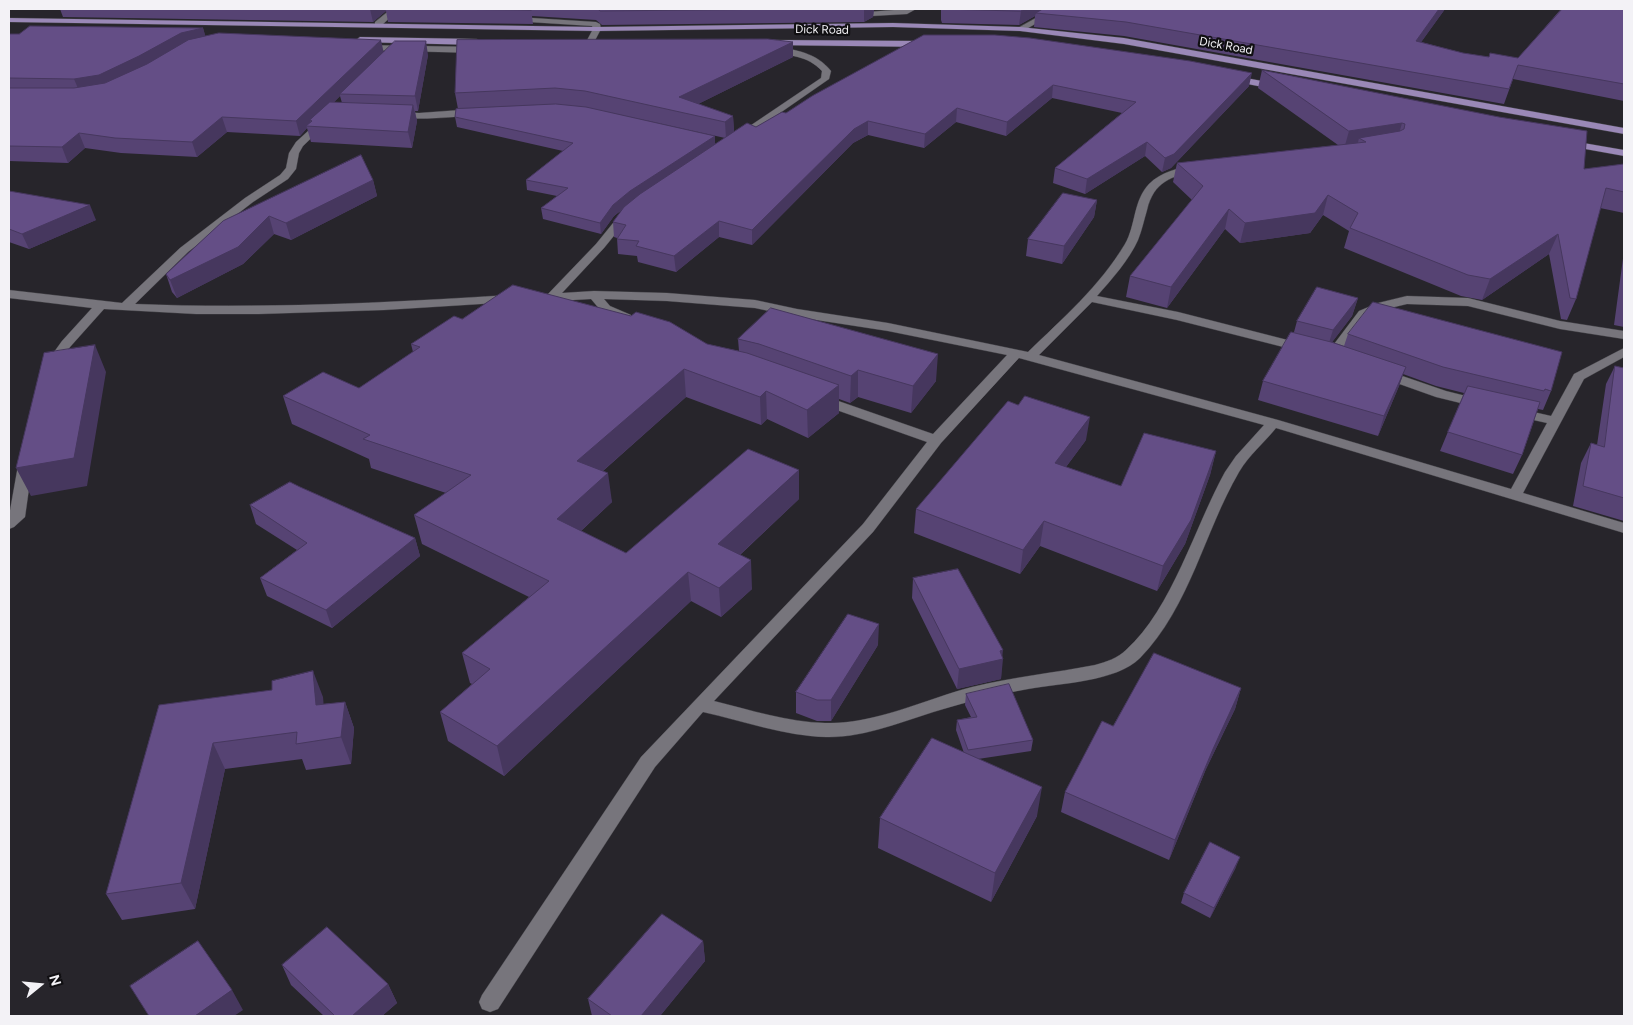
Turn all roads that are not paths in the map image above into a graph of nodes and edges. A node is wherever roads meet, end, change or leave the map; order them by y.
1 (395, 9) edge
2 (498, 9) edge
3 (912, 9) edge
4 (1057, 9) edge
5 (843, 15) dead end
6 (9, 20) edge
7 (378, 24) junction
8 (596, 29) junction
9 (1020, 29) junction
10 (348, 40) edge
11 (940, 44) edge
12 (485, 46) joint
13 (762, 46) joint
14 (588, 47) edge
15 (358, 48) edge
16 (1216, 75) edge
17 (1283, 88) edge
18 (484, 111) edge
19 (332, 113) edge
20 (385, 115) edge
21 (1624, 131) edge
22 (1557, 141) edge
23 (729, 144) edge
24 (1624, 153) edge
25 (1209, 168) edge
26 (636, 205) edge
27 (9, 294) edge
28 (594, 295) junction
29 (552, 297) junction
30 (1090, 298) junction
31 (102, 305) junction
32 (125, 306) junction
33 (640, 324) edge
34 (1624, 335) edge
35 (1624, 352) edge
36 (1023, 355) junction
37 (1368, 368) edge
38 (41, 380) edge
39 (808, 396) edge
40 (1555, 421) junction
41 (1273, 423) junction
42 (936, 440) junction
43 (28, 445) edge
44 (1515, 495) junction
45 (9, 524) edge
46 (1624, 528) edge
47 (700, 705) junction
48 (490, 1002) dead end

1 - 7 street
2 - 8 street
3 - 5 street
4 - 9 street
6 - 7 main road, Dick Road
7 - 8 main road, Dick Road
8 - 9 main road, Dick Road
8 - 14 street
9 - 21 main road, Dick Road
10 - 12 main road
11 - 13 main road, Dick Road
12 - 15 street
13 - 23 street
16 - 17 main road
18 - 20 street
19 - 32 street
22 - 24 main road
25 - 30 street
26 - 29 street
27 - 31 street
28 - 29 street
28 - 33 street
28 - 36 street
29 - 32 street
30 - 34 street
30 - 36 street
31 - 32 street
31 - 38 street
35 - 40 street
36 - 41 street
36 - 42 street
37 - 40 street
39 - 42 street
40 - 44 street
41 - 44 street
41 - 47 street
42 - 47 street
43 - 45 street
44 - 46 street
47 - 48 street

